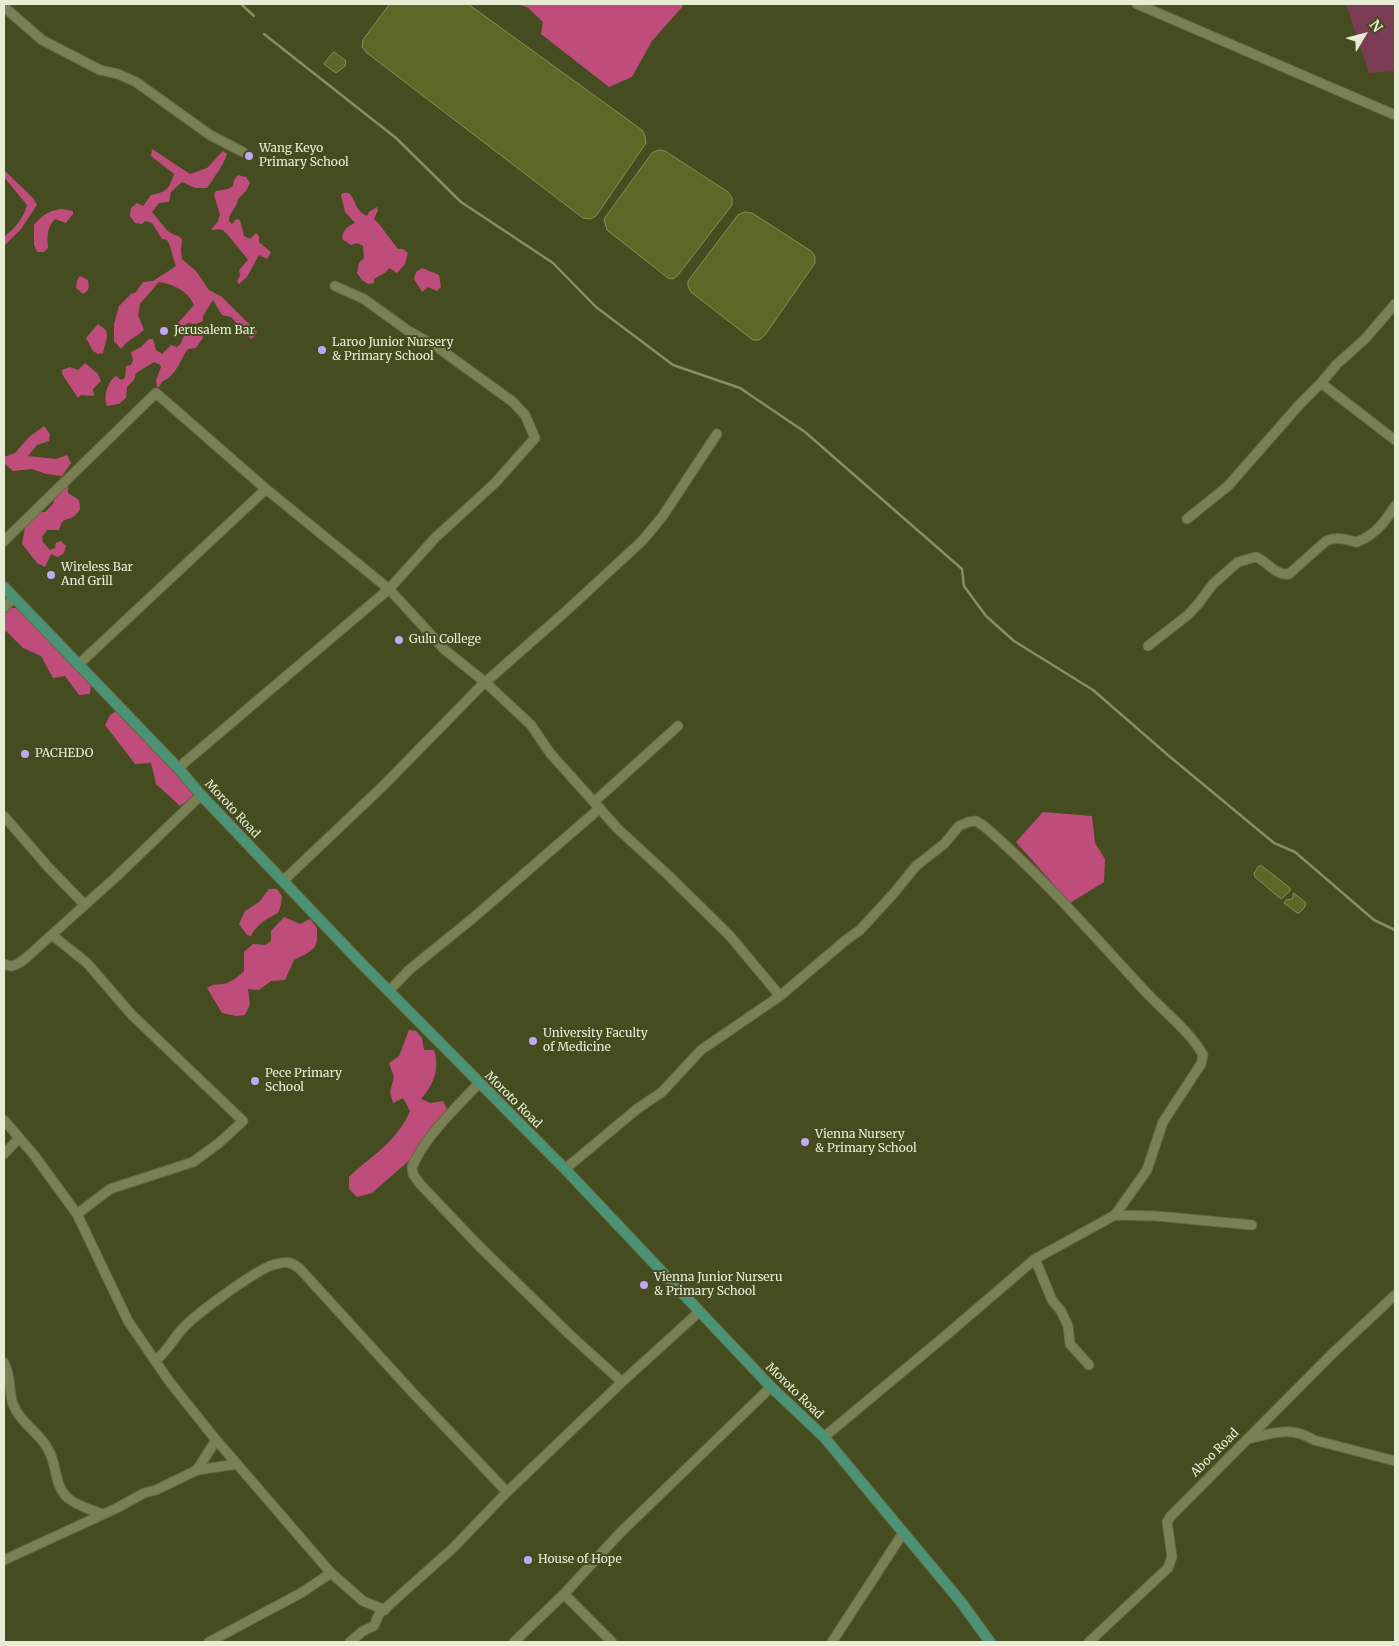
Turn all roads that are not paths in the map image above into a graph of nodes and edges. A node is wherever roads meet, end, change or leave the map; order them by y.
1 (1137, 4) edge
2 (4, 7) edge
3 (1395, 115) edge
4 (243, 152) dead end
5 (335, 286) dead end
6 (1395, 304) edge
7 (1321, 383) junction
8 (717, 434) dead end
9 (1395, 440) edge
10 (266, 489) junction
11 (1395, 506) edge
12 (1187, 518) dead end
13 (4, 541) edge
14 (4, 587) edge
15 (389, 589) junction
16 (13, 598) junction
17 (4, 608) edge
18 (1148, 646) dead end
19 (78, 665) junction
20 (484, 682) junction
21 (678, 726) dead end
22 (178, 768) junction
23 (201, 795) junction
24 (597, 805) junction
25 (4, 816) edge
26 (283, 881) junction
27 (84, 904) junction
28 (52, 935) junction
29 (4, 964) edge
30 (390, 991) junction
31 (780, 996) junction
32 (479, 1083) junction
33 (4, 1120) edge
34 (19, 1138) junction
35 (4, 1154) edge
36 (565, 1170) junction
37 (77, 1214) junction
38 (1115, 1215) junction
39 (1252, 1225) dead end
40 (1035, 1258) junction
41 (1395, 1295) edge
42 (699, 1312) junction
43 (155, 1361) junction
44 (4, 1363) edge
45 (1089, 1365) dead end
46 (622, 1382) junction
47 (771, 1387) junction
48 (824, 1437) junction
49 (1246, 1439) junction
50 (216, 1440) junction
51 (1395, 1460) edge
52 (237, 1464) junction
53 (197, 1470) junction
54 (507, 1492) junction
55 (102, 1514) junction
56 (903, 1534) junction
57 (4, 1560) edge
58 (331, 1573) junction
59 (564, 1594) junction
60 (385, 1610) junction
61 (209, 1642) edge
62 (350, 1642) edge
63 (514, 1642) edge
64 (612, 1642) edge
65 (832, 1642) edge
66 (990, 1642) edge
67 (1089, 1642) edge

1 - 3 street
2 - 4 street
5 - 15 street
6 - 7 street
7 - 9 street
7 - 12 street
8 - 20 street
10 - 13 street
10 - 15 street
10 - 19 street
11 - 18 street
14 - 16 main road, Moroto Road
15 - 20 street
15 - 22 street
16 - 17 street
16 - 19 main road, Moroto Road
19 - 22 main road, Moroto Road
20 - 24 street
20 - 26 street
21 - 24 street
22 - 23 main road, Moroto Road
23 - 26 main road, Moroto Road
23 - 27 street
24 - 30 street
24 - 31 street
25 - 27 street
26 - 30 main road, Moroto Road
27 - 28 street
28 - 29 street
28 - 37 street
30 - 32 main road, Moroto Road
31 - 36 street
31 - 38 street
32 - 36 main road, Moroto Road
32 - 46 street
33 - 34 street
34 - 35 street
34 - 37 street
36 - 42 main road, Moroto Road
37 - 43 street
38 - 39 street
38 - 40 street
40 - 45 street
40 - 48 street
41 - 49 street, Aboo Road
42 - 46 street
42 - 47 main road, Moroto Road
43 - 50 street
43 - 54 street
44 - 55 street
46 - 54 street
47 - 48 main road, Moroto Road
47 - 59 street
48 - 56 main road, Moroto Road
49 - 51 street
49 - 67 street, Aboo Road
50 - 52 street
50 - 53 street
52 - 53 street
52 - 58 street
53 - 55 street
54 - 60 street
55 - 57 street
56 - 65 street
56 - 66 main road, Moroto Road
58 - 60 street
58 - 61 street
59 - 63 street
59 - 64 street
60 - 62 street

